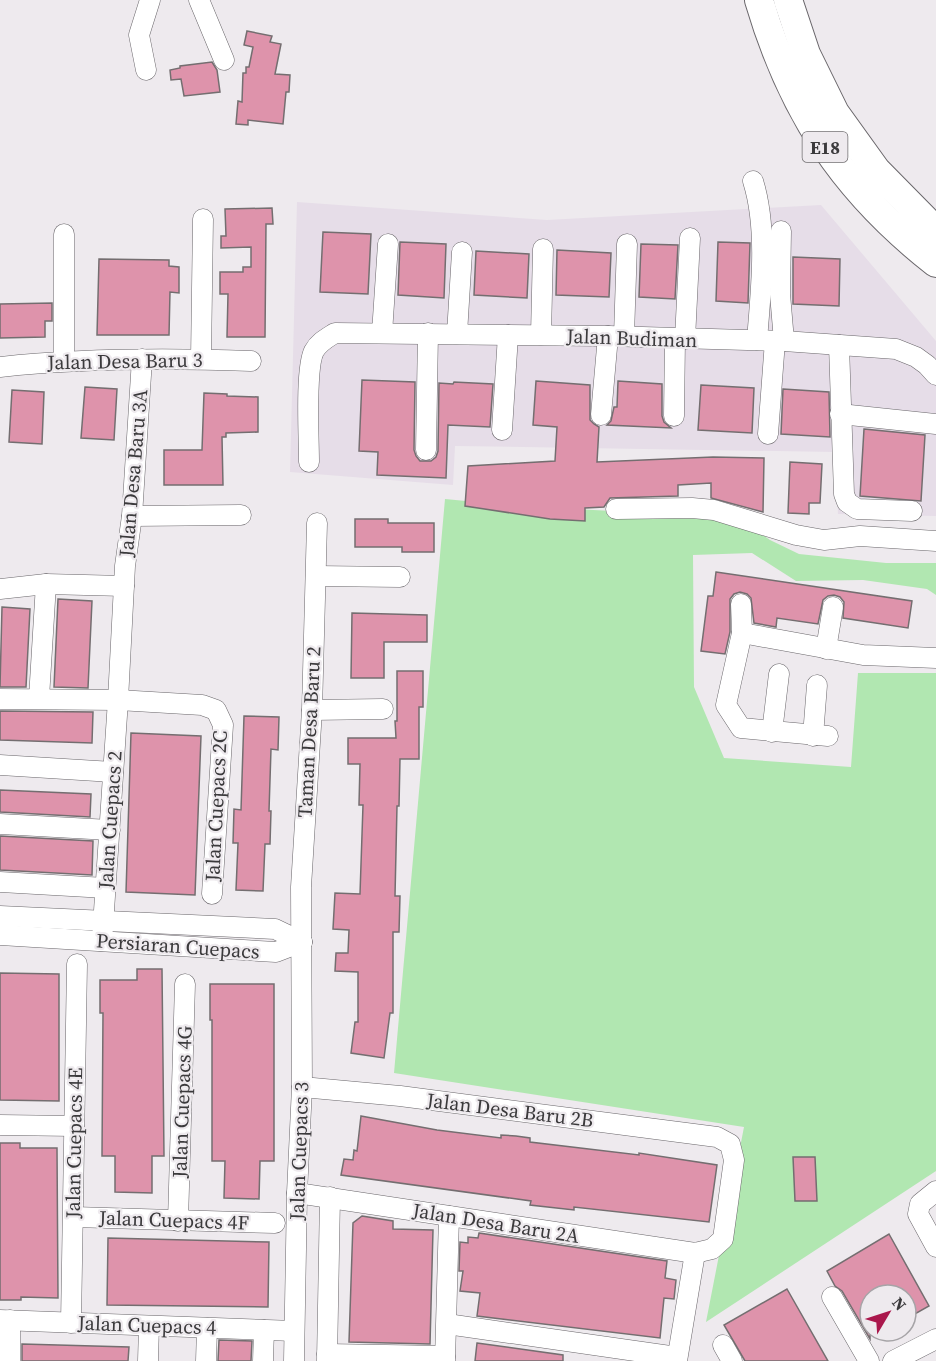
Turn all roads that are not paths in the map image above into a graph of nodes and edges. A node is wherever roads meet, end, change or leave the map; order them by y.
1 (150, 0) edge
2 (199, 0) edge
3 (759, 0) edge
4 (788, 0) edge
5 (224, 60) dead end
6 (146, 70) dead end
7 (753, 181) dead end
8 (202, 219) dead end
9 (781, 231) dead end
10 (936, 231) edge
11 (64, 234) dead end
12 (690, 238) dead end
13 (388, 244) dead end
14 (627, 244) dead end
15 (543, 249) dead end
16 (462, 252) dead end
17 (936, 263) edge
18 (382, 333) junction
19 (428, 333) junction
20 (457, 334) junction
21 (508, 335) junction
22 (541, 335) junction
23 (616, 336) junction
24 (680, 339) junction
25 (772, 341) junction
26 (839, 345) junction
27 (142, 359) junction
28 (201, 359) junction
29 (64, 360) junction
30 (251, 361) dead end
31 (0, 367) edge
32 (936, 375) edge
33 (840, 414) junction
34 (601, 415) dead end
35 (674, 416) dead end
36 (936, 424) edge
37 (502, 430) dead end
38 (768, 434) dead end
39 (426, 450) dead end
40 (309, 462) dead end
41 (616, 509) dead end
42 (912, 511) dead end
43 (242, 515) dead end
44 (132, 516) junction
45 (317, 523) dead end
46 (936, 542) edge
47 (316, 576) junction
48 (400, 577) dead end
49 (46, 584) junction
50 (124, 586) junction
51 (0, 589) edge
52 (741, 604) dead end
53 (833, 607) dead end
54 (742, 633) junction
55 (825, 648) junction
56 (936, 658) edge
57 (779, 674) dead end
58 (817, 685) dead end
59 (39, 698) junction
60 (0, 699) edge
61 (118, 700) junction
62 (383, 709) dead end
63 (312, 710) junction
64 (772, 732) junction
65 (0, 765) edge
66 (113, 772) junction
67 (0, 824) edge
68 (110, 830) junction
69 (0, 882) edge
70 (106, 888) junction
71 (212, 894) dead end
72 (0, 916) edge
73 (103, 921) junction
74 (0, 935) edge
75 (102, 941) junction
76 (302, 942) junction
77 (77, 964) dead end
78 (186, 984) dead end
79 (302, 1087) junction
80 (0, 1125) edge
81 (74, 1126) junction
82 (936, 1191) edge
83 (297, 1192) junction
84 (330, 1197) junction
85 (449, 1216) junction
86 (74, 1217) junction
87 (178, 1221) junction
88 (275, 1223) dead end
89 (936, 1247) edge
90 (695, 1253) junction
91 (832, 1297) dead end
92 (5, 1320) edge
93 (72, 1323) junction
94 (447, 1324) junction
95 (149, 1326) junction
96 (207, 1328) junction
97 (264, 1330) junction
98 (294, 1331) junction
99 (933, 1346) edge
100 (327, 1358) edge
101 (445, 1359) edge
102 (677, 1359) edge
103 (10, 1361) edge
104 (148, 1361) edge
105 (206, 1361) edge
106 (263, 1361) edge
107 (294, 1361) edge
108 (869, 1361) edge
109 (893, 1361) edge

1 - 6 street
2 - 5 street
3 - 17 highway, E18
4 - 10 highway, E18
7 - 25 street
8 - 28 street
9 - 25 street
11 - 29 street
12 - 24 street
13 - 18 street
14 - 23 street
15 - 22 street
16 - 20 street
18 - 19 street, Jalan Budiman
18 - 40 street, Jalan Budiman
19 - 20 street, Jalan Budiman
19 - 39 street
20 - 21 street, Jalan Budiman
21 - 22 street, Jalan Budiman
21 - 37 street
22 - 23 street, Jalan Budiman
23 - 24 street, Jalan Budiman
23 - 34 street
24 - 25 street, Jalan Budiman
24 - 35 street
25 - 26 street, Jalan Budiman
25 - 38 street
26 - 32 street, Jalan Budiman
26 - 33 street
27 - 28 street, Jalan Desa Baru 3
27 - 29 street, Jalan Desa Baru 3
27 - 44 street, Jalan Desa Baru 3A
28 - 30 street, Jalan Desa Baru 3
29 - 31 street, Jalan Desa Baru 3
33 - 36 street
33 - 42 street
41 - 46 street
43 - 44 street
44 - 50 street, Jalan Desa Baru 3A
45 - 47 street, Taman Desa Baru 2
47 - 48 street
47 - 63 street, Taman Desa Baru 2
49 - 50 street
49 - 51 street
49 - 59 street
50 - 61 street, Jalan Desa Baru 3A
52 - 54 street
53 - 55 street
54 - 55 street
54 - 64 street
55 - 56 street
57 - 64 street
58 - 64 street
59 - 60 street
59 - 61 street
61 - 66 street, Jalan Cuepacs 2
61 - 71 street, Jalan Cuepacs 2C
62 - 63 street
63 - 76 street, Taman Desa Baru 2
65 - 66 street
66 - 68 street, Jalan Cuepacs 2
67 - 68 street
68 - 70 street, Jalan Cuepacs 2
69 - 70 street
70 - 73 street, Jalan Cuepacs 2
72 - 73 street, Persiaran Cuepacs
73 - 75 street, Jalan Cuepacs 2
73 - 76 street, Persiaran Cuepacs
74 - 75 street, Persiaran Cuepacs
75 - 76 street, Persiaran Cuepacs
76 - 79 street, Jalan Cuepacs 3
77 - 81 street, Jalan Cuepacs 4E
78 - 87 street, Jalan Cuepacs 4G
79 - 83 street, Jalan Cuepacs 3
79 - 90 street, Jalan Desa Baru 2B
80 - 81 street
81 - 86 street, Jalan Cuepacs 4E
82 - 89 street
83 - 84 street, Jalan Desa Baru 2A
83 - 98 street, Jalan Cuepacs 3
84 - 85 street, Jalan Desa Baru 2A
84 - 100 street
85 - 90 street, Jalan Desa Baru 2A
85 - 94 street
86 - 87 street, Jalan Cuepacs 4F
86 - 93 street, Jalan Cuepacs 4E
87 - 88 street, Jalan Cuepacs 4F
90 - 102 street
91 - 108 street
92 - 93 street, Jalan Cuepacs 4
92 - 103 street
93 - 95 street, Jalan Cuepacs 4
94 - 101 street
94 - 102 street
95 - 96 street, Jalan Cuepacs 4
95 - 104 street
96 - 97 street, Jalan Cuepacs 4
96 - 105 street
97 - 98 street, Jalan Cuepacs 4
97 - 106 street
98 - 107 street, Jalan Cuepacs 3
99 - 109 street
100 - 101 street

